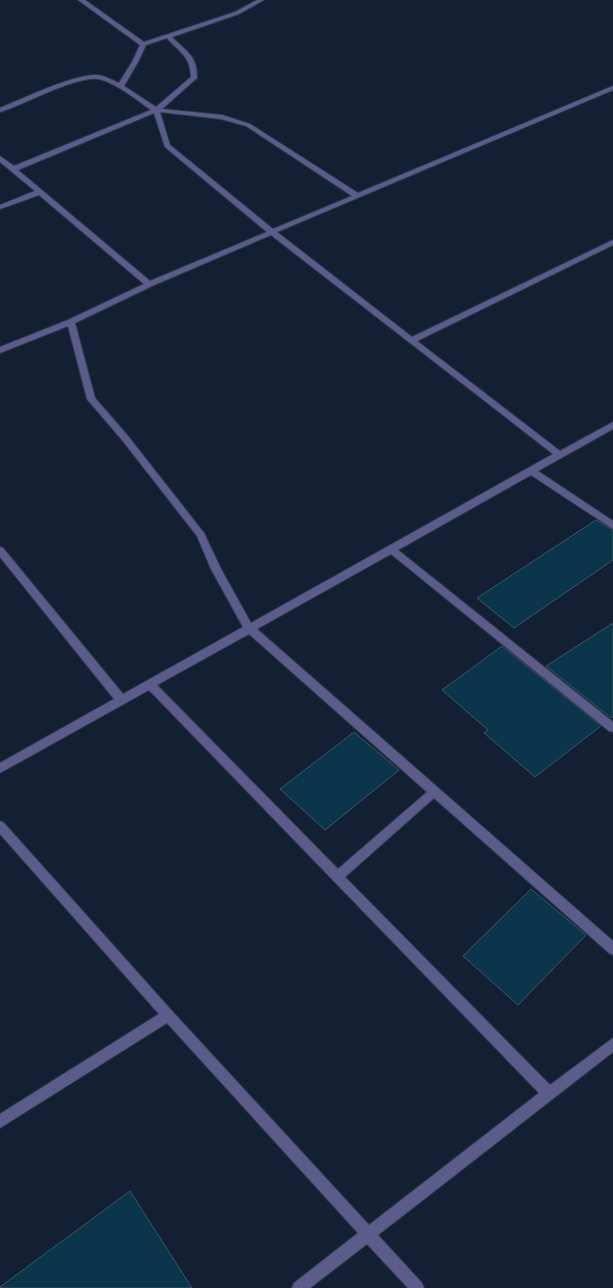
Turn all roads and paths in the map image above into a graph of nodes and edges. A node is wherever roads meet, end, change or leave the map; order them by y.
1 (81, 0) edge
2 (261, 0) edge
3 (168, 36) junction
4 (143, 44) junction
5 (120, 87) junction
6 (613, 88) edge
7 (0, 110) edge
8 (156, 110) junction
9 (0, 158) edge
10 (13, 169) junction
11 (40, 192) junction
12 (358, 196) junction
13 (0, 207) edge
14 (272, 232) junction
15 (613, 242) edge
16 (149, 284) junction
17 (71, 322) junction
18 (412, 340) junction
19 (0, 350) edge
20 (613, 425) edge
21 (560, 455) junction
22 (532, 470) junction
23 (613, 526) edge
24 (391, 549) junction
25 (0, 550) edge
26 (250, 628) junction
27 (150, 684) junction
28 (121, 700) junction
29 (613, 728) edge
30 (0, 768) edge
31 (434, 792) junction
32 (0, 826) edge
33 (337, 877) junction
34 (613, 949) edge
35 (168, 1015) junction
36 (613, 1044) edge
37 (549, 1094) junction
38 (0, 1121) edge
39 (369, 1234) junction
40 (299, 1288) edge
41 (417, 1288) edge

1 - 4 street
2 - 3 street
3 - 4 street
3 - 8 street
4 - 5 street
5 - 7 street
5 - 8 street
6 - 12 street
8 - 10 street
8 - 12 street
8 - 14 street
9 - 10 street
10 - 11 street
11 - 13 street
11 - 16 street
12 - 14 street
14 - 16 street
14 - 18 street
15 - 18 street
16 - 17 street
17 - 19 street
17 - 26 street
18 - 21 street
20 - 21 street
21 - 22 street
22 - 23 street
22 - 24 street
24 - 26 street
24 - 29 street
25 - 28 street
26 - 27 street
26 - 31 street
27 - 28 street
27 - 33 street
28 - 30 street
31 - 33 street
31 - 34 street
32 - 35 street
33 - 37 street
35 - 38 street
35 - 39 street
36 - 37 street
37 - 39 street
39 - 40 street
39 - 41 street

